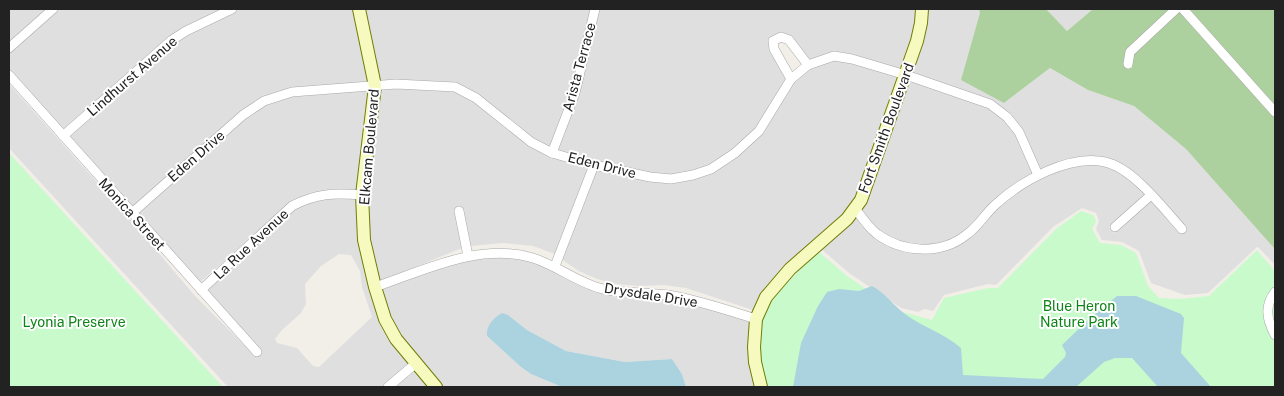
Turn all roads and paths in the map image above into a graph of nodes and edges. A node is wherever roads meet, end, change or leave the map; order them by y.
1 (53, 9) edge
2 (232, 9) edge
3 (359, 9) edge
4 (594, 9) edge
5 (922, 9) edge
6 (1176, 9) edge
7 (1183, 9) edge
8 (9, 48) edge
9 (808, 64) junction
10 (1128, 64) dead end
11 (9, 75) edge
12 (906, 75) junction
13 (791, 79) junction
14 (376, 86) junction
15 (1275, 112) edge
16 (63, 136) junction
17 (552, 153) junction
18 (594, 166) junction
19 (1038, 175) junction
20 (362, 195) junction
21 (1151, 195) junction
22 (855, 208) junction
23 (459, 211) dead end
24 (132, 213) junction
25 (1114, 227) dead end
26 (1182, 229) dead end
27 (468, 256) junction
28 (554, 266) junction
29 (375, 287) junction
30 (201, 290) junction
31 (1275, 292) edge
32 (756, 319) junction
33 (1275, 334) edge
34 (257, 352) dead end
35 (415, 364) junction
36 (388, 387) edge
37 (436, 387) edge
38 (761, 387) edge

1 - 8 street
2 - 16 street, Lindhurst Avenue
3 - 14 street, Elkcam Boulevard
4 - 17 street, Arista Terrace
5 - 12 street, Fort Smith Boulevard
6 - 10 street
7 - 15 street
9 - 12 street, Eden Drive
9 - 13 street, Eden Drive
9 - 13 street
11 - 16 street, Monica Street
12 - 19 street, Eden Drive
12 - 22 street, Fort Smith Boulevard
13 - 18 street, Eden Drive
14 - 17 street, Eden Drive
14 - 20 street, Elkcam Boulevard
14 - 24 street, Eden Drive
16 - 24 street, Monica Street
17 - 18 street, Eden Drive
18 - 28 street
19 - 21 street
19 - 22 street
20 - 29 street, Elkcam Boulevard
20 - 30 street, La Rue Avenue
21 - 25 street
21 - 26 street
22 - 32 street, Fort Smith Boulevard
23 - 27 street
24 - 30 street, Monica Street
27 - 28 street, Drysdale Drive
27 - 29 street, Drysdale Drive
28 - 32 street, Drysdale Drive
29 - 35 street, Elkcam Boulevard
30 - 34 street, Monica Street
31 - 33 street
32 - 38 street, Fort Smith Boulevard
35 - 36 street
35 - 37 street, Elkcam Boulevard

